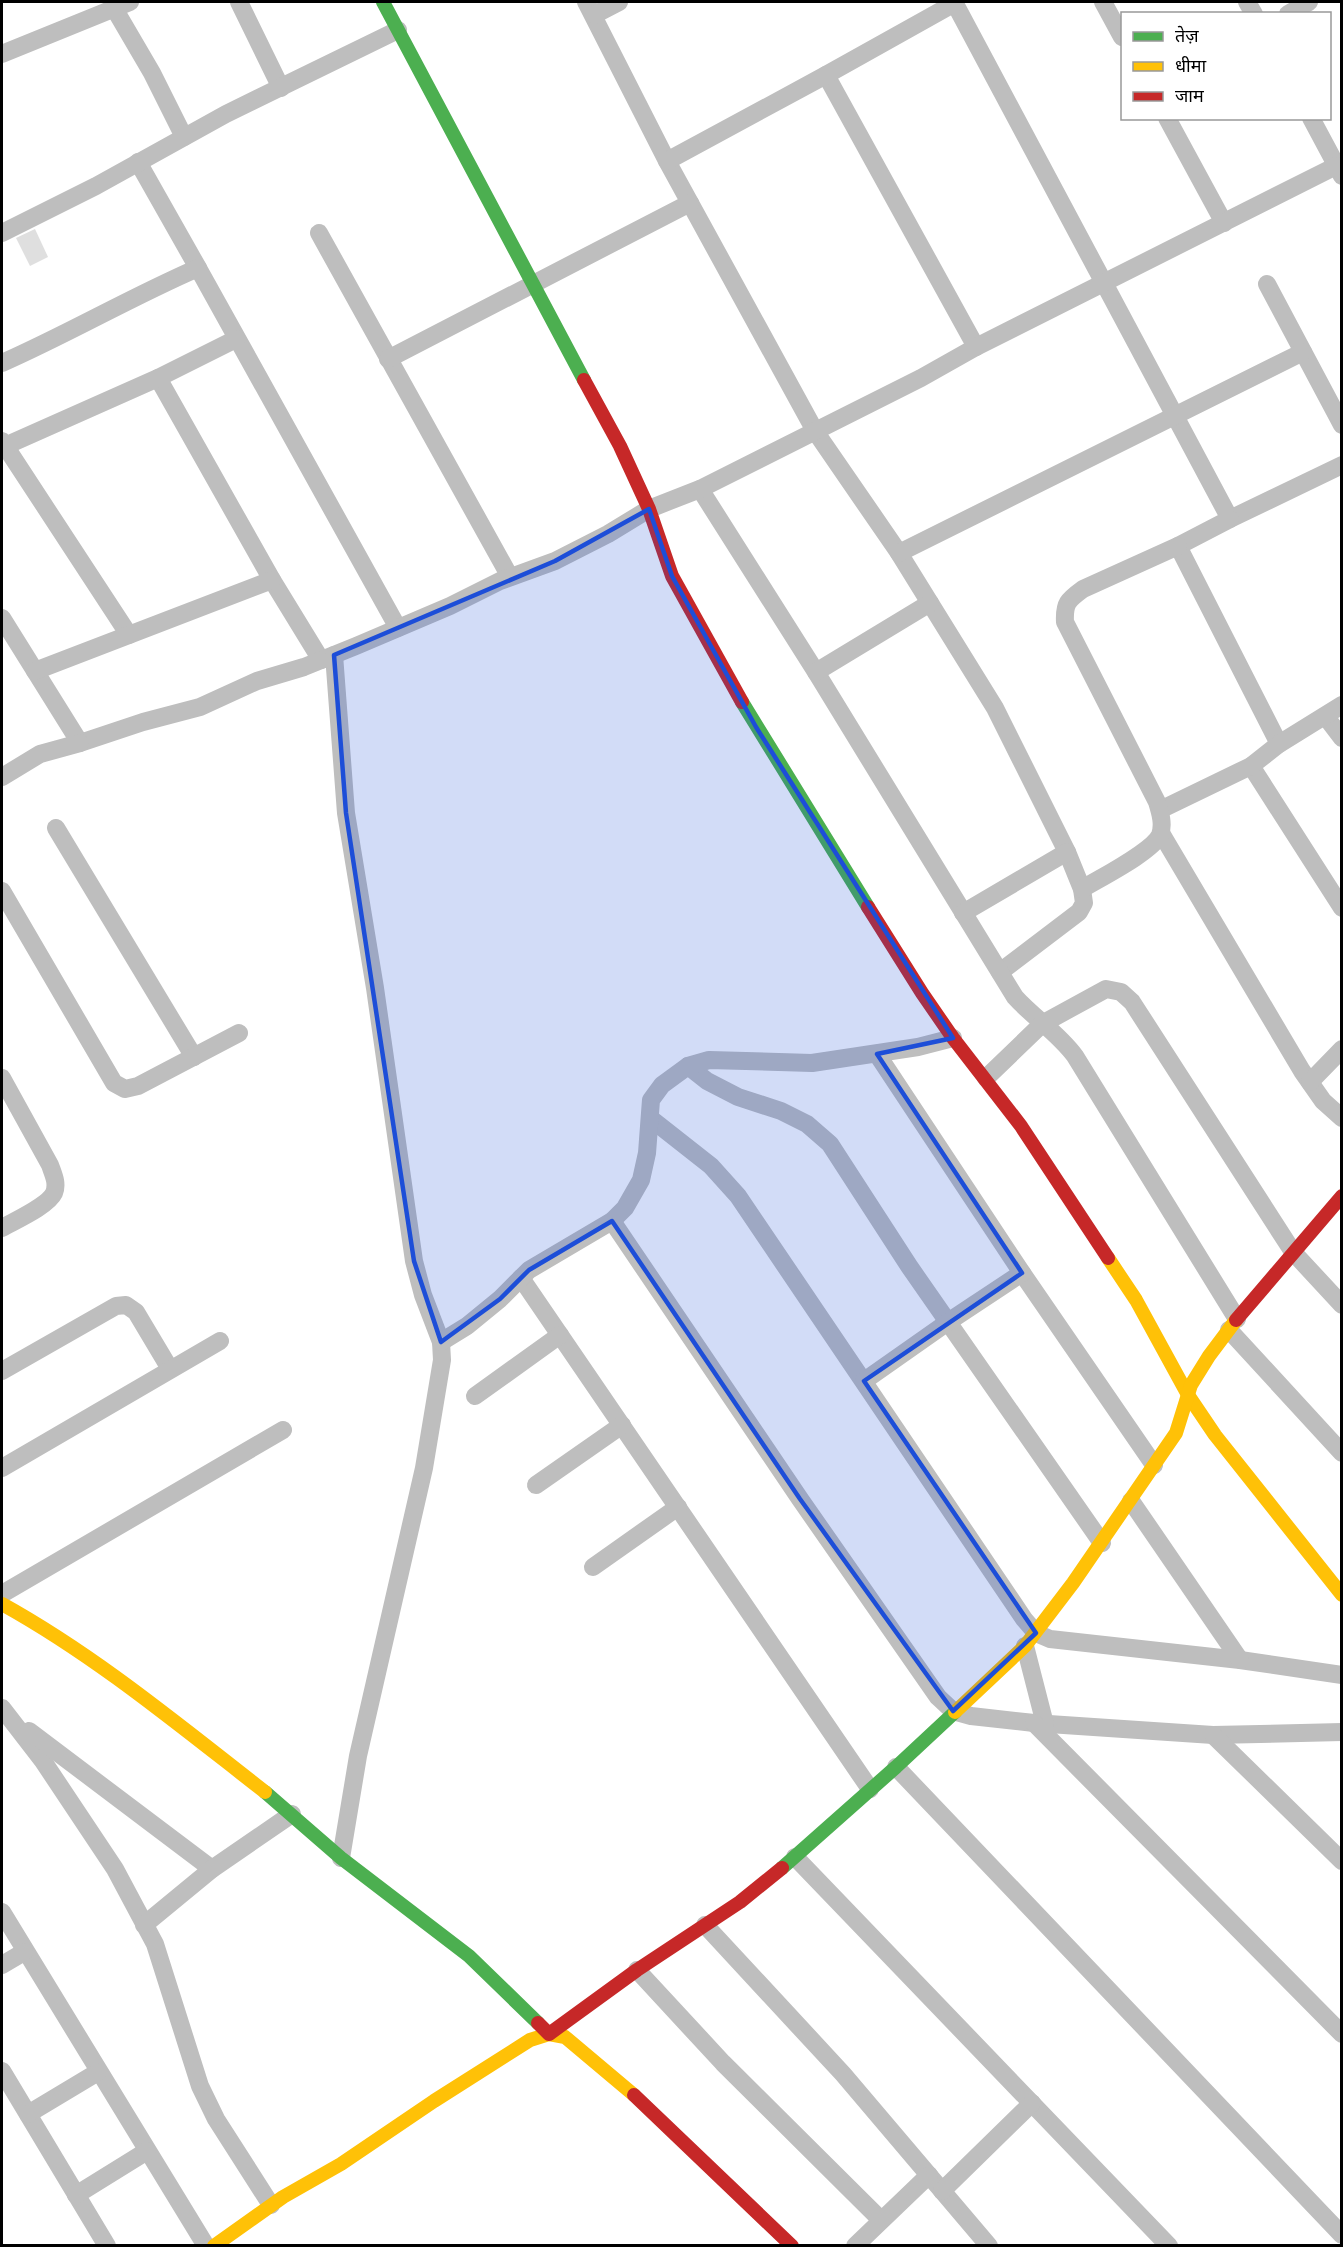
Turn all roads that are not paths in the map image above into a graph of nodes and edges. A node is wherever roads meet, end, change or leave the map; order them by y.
1 (239, 2) edge
2 (383, 2) edge
3 (619, 2) edge
4 (954, 2) edge
5 (1103, 2) edge
6 (1309, 2) edge
7 (122, 5) edge
8 (590, 8) edge
9 (1292, 12) edge
10 (398, 30) junction
11 (1121, 36) edge
12 (2, 54) edge
13 (826, 75) junction
14 (281, 88) junction
15 (1168, 120) edge
16 (1312, 120) edge
17 (184, 137) junction
18 (667, 161) junction
19 (138, 162) junction
20 (1339, 171) edge
21 (690, 203) junction
22 (1224, 223) junction
23 (4, 225) edge
24 (320, 232) dead end
25 (198, 268) junction
26 (531, 284) junction
27 (1105, 284) junction
28 (1267, 284) dead end
29 (236, 339) junction
30 (976, 347) junction
31 (1303, 352) junction
32 (388, 358) junction
33 (2, 363) edge
34 (158, 378) junction
35 (1176, 417) junction
36 (1341, 425) edge
37 (815, 431) junction
38 (3, 444) edge
39 (1341, 465) edge
40 (700, 489) junction
41 (649, 509) junction
42 (1230, 519) junction
43 (1178, 546) junction
44 (899, 553) junction
45 (510, 577) junction
46 (272, 580) junction
47 (930, 603) junction
48 (2, 618) edge
49 (398, 628) junction
50 (129, 635) junction
51 (327, 657) junction
52 (35, 671) junction
53 (816, 672) junction
54 (1341, 705) edge
55 (1326, 717) junction
56 (1341, 738) edge
57 (80, 743) junction
58 (1279, 744) junction
59 (1251, 766) junction
60 (2, 777) edge
61 (1160, 810) junction
62 (56, 828) dead end
63 (1161, 833) junction
64 (1067, 852) junction
65 (1082, 889) junction
66 (2, 891) edge
67 (1341, 908) edge
68 (963, 913) junction
69 (1000, 972) junction
70 (1042, 1024) junction
71 (239, 1033) dead end
72 (953, 1038) junction
73 (1341, 1049) edge
74 (877, 1054) junction
75 (194, 1057) junction
76 (688, 1066) junction
77 (2, 1078) edge
78 (986, 1078) junction
79 (1310, 1082) junction
80 (650, 1118) junction
81 (1341, 1118) edge
82 (1341, 1196) edge
83 (612, 1221) junction
84 (2, 1228) edge
85 (2, 1236) edge
86 (1293, 1252) junction
87 (1022, 1273) junction
88 (521, 1278) junction
89 (1341, 1305) edge
90 (948, 1322) junction
91 (1233, 1325) junction
92 (560, 1335) junction
93 (220, 1341) dead end
94 (441, 1342) junction
95 (170, 1369) junction
96 (2, 1371) edge
97 (864, 1382) junction
98 (1188, 1395) junction
99 (475, 1396) dead end
100 (622, 1425) junction
101 (283, 1431) dead end
102 (1341, 1453) edge
103 (1154, 1465) junction
104 (2, 1468) edge
105 (536, 1485) dead end
106 (1131, 1501) junction
107 (678, 1507) junction
108 (1101, 1543) junction
109 (593, 1567) dead end
110 (2, 1594) edge
111 (1341, 1595) edge
112 (2, 1604) edge
113 (1031, 1639) junction
114 (1240, 1660) junction
115 (1341, 1675) edge
116 (953, 1711) junction
117 (7, 1713) edge
118 (1040, 1723) junction
119 (1341, 1732) edge
120 (1212, 1735) junction
121 (896, 1767) junction
122 (870, 1789) junction
123 (292, 1814) junction
124 (795, 1857) junction
125 (341, 1858) junction
126 (1341, 1861) edge
127 (212, 1869) junction
128 (2, 1912) edge
129 (144, 1925) junction
130 (705, 1925) junction
131 (24, 1952) junction
132 (2, 1965) edge
133 (637, 1970) junction
134 (549, 2034) junction
135 (1341, 2034) edge
136 (2, 2071) edge
137 (98, 2072) junction
138 (1032, 2103) junction
139 (28, 2114) junction
140 (147, 2151) junction
141 (929, 2175) junction
142 (942, 2192) junction
143 (76, 2195) junction
144 (272, 2205) junction
145 (881, 2220) junction
146 (1341, 2234) edge
147 (107, 2246) edge
148 (206, 2246) edge
149 (214, 2246) edge
150 (792, 2246) edge
151 (855, 2246) edge
152 (989, 2246) edge
153 (1169, 2246) edge
154 (1329, 2246) edge

1 - 14 street
2 - 10 street
3 - 8 street
4 - 13 street
4 - 27 street
5 - 11 street
6 - 9 street
7 - 12 street
7 - 17 street
8 - 18 street
10 - 14 street
10 - 26 street
13 - 18 street
13 - 30 street
14 - 17 street
15 - 22 street
16 - 20 street
17 - 19 street
18 - 21 street
19 - 23 street
19 - 25 street
20 - 22 street
21 - 26 street
21 - 37 street
22 - 27 street
24 - 32 street
25 - 29 street
25 - 33 street
26 - 32 street
26 - 41 street
27 - 30 street
27 - 35 street
28 - 31 street
29 - 34 street
29 - 49 street
30 - 37 street
31 - 35 street
31 - 36 street
32 - 45 street
34 - 38 street
34 - 46 street
35 - 42 street
35 - 44 street
37 - 40 street
37 - 44 street
38 - 50 street
39 - 42 street
40 - 41 street
40 - 53 street
41 - 45 street
41 - 72 street
42 - 43 street
43 - 58 street
43 - 61 street
44 - 47 street
45 - 49 street
46 - 50 street
46 - 51 street
47 - 53 street
47 - 64 street
48 - 52 street
49 - 51 street
50 - 52 street
51 - 57 street
51 - 94 street
52 - 57 street
53 - 68 street
54 - 55 street
55 - 56 street
55 - 58 street
57 - 60 street
58 - 59 street
59 - 61 street
59 - 67 street
61 - 63 street
62 - 75 street
63 - 65 street
63 - 79 street
64 - 65 street
64 - 68 street
65 - 69 street
66 - 75 street
68 - 69 street
69 - 70 street
70 - 78 street
70 - 86 street
70 - 91 street
71 - 75 street
72 - 74 street
72 - 78 street
73 - 79 street
74 - 76 street
74 - 87 street
76 - 80 street
76 - 90 street
77 - 84 street
78 - 98 street
79 - 81 street
80 - 83 street
80 - 97 street
82 - 86 street
83 - 88 street
83 - 116 street
84 - 85 street
86 - 89 street
86 - 91 street
87 - 90 street
87 - 103 street
88 - 92 street
88 - 94 street
90 - 97 street
90 - 108 street
91 - 98 street
91 - 102 street
92 - 99 street
92 - 100 street
93 - 95 street
94 - 125 street
95 - 96 street
95 - 104 street
97 - 113 street
98 - 103 street
98 - 111 street
100 - 105 street
100 - 107 street
101 - 110 street
103 - 106 street
106 - 108 street
106 - 114 street
107 - 109 street
107 - 122 street
108 - 113 street
112 - 123 street
113 - 114 street
113 - 116 street
113 - 118 street
114 - 115 street
116 - 118 street
116 - 121 street
117 - 127 street
117 - 129 street
118 - 120 street
118 - 135 street
119 - 120 street
120 - 126 street
121 - 122 street
121 - 146 street
122 - 124 street
123 - 125 street
123 - 127 street
124 - 130 street
124 - 138 street
125 - 134 street
127 - 129 street
128 - 131 street
129 - 144 street
130 - 133 street
130 - 141 street
131 - 132 street
131 - 137 street
133 - 134 street
133 - 145 street
134 - 144 street
134 - 150 street
136 - 139 street
137 - 139 street
137 - 140 street
138 - 142 street
138 - 153 street
139 - 143 street
140 - 143 street
140 - 148 street
141 - 142 street
141 - 145 street
142 - 152 street
143 - 147 street
144 - 149 street
145 - 151 street
146 - 154 street

